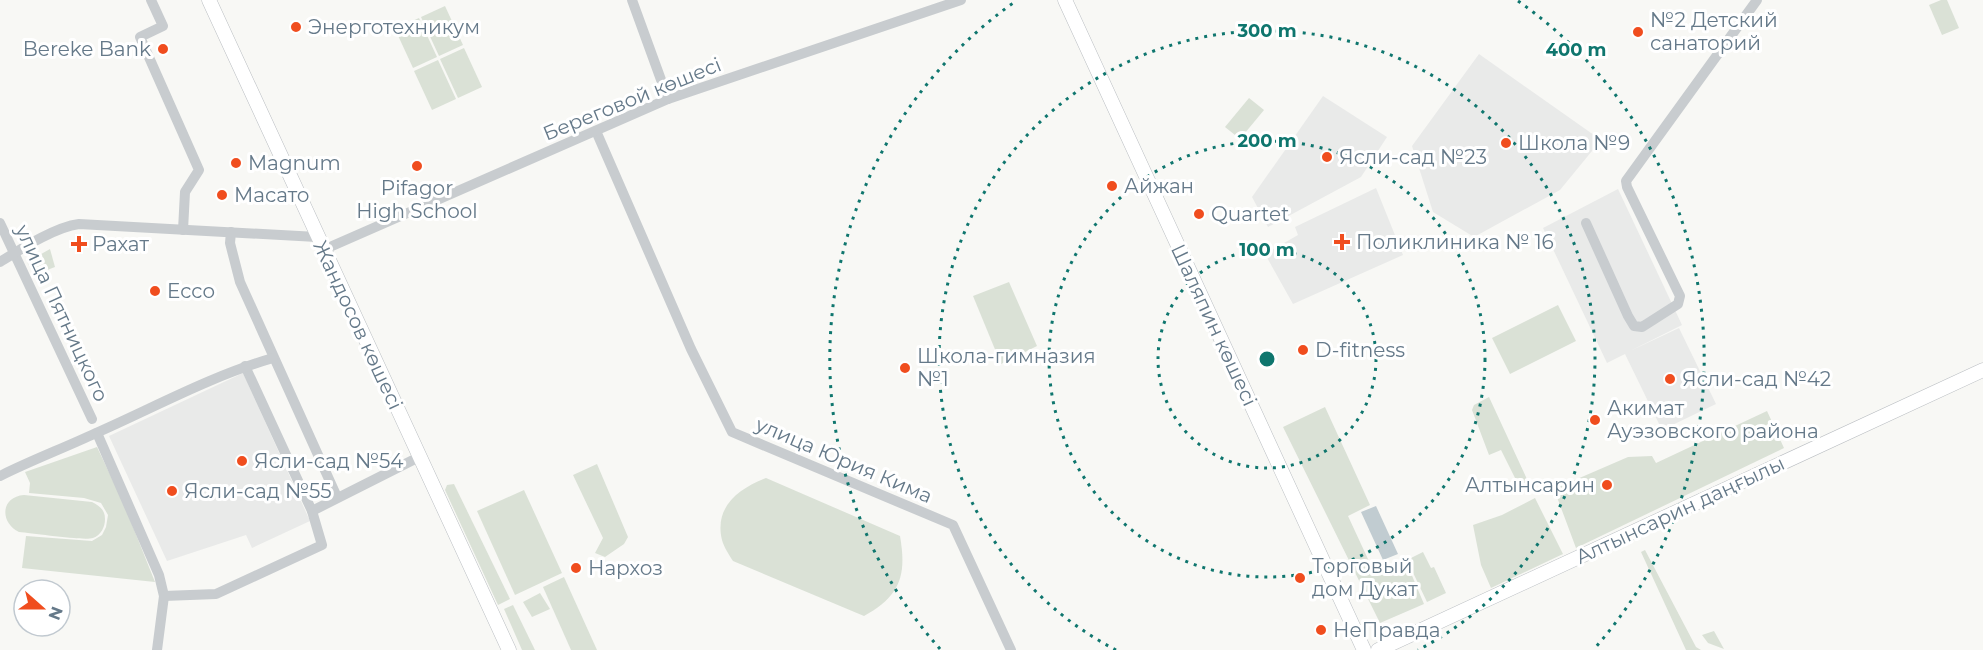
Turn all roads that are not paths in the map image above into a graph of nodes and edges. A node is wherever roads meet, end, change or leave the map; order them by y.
1 (151, 0) edge
2 (209, 0) edge
3 (632, 0) edge
4 (961, 0) edge
5 (1065, 0) edge
6 (1757, 0) edge
7 (668, 99) junction
8 (596, 131) junction
9 (0, 223) edge
10 (1586, 223) dead end
11 (183, 230) junction
12 (231, 232) junction
13 (320, 243) junction
14 (14, 253) junction
15 (0, 262) edge
16 (273, 358) junction
17 (245, 366) junction
18 (1983, 370) edge
19 (92, 419) dead end
20 (97, 433) junction
21 (419, 457) junction
22 (0, 476) edge
23 (338, 497) junction
24 (312, 511) junction
25 (164, 596) junction
26 (157, 650) edge
27 (509, 650) edge
28 (1011, 650) edge
29 (1364, 650) edge
30 (1378, 650) edge

1 - 11 street
2 - 13 main road, Жандосов көшесі
3 - 7 street
4 - 7 street, Береговой көшесі
5 - 29 main road, Шаляпин көшесі
6 - 10 street
7 - 8 street, Береговой көшесі
8 - 13 street, Береговой көшесі
8 - 28 street, улица Юрия Кима
9 - 14 street, улица Пятницкого
11 - 12 street, Береговой көшесі
11 - 14 street, Береговой көшесі
12 - 13 street, Береговой көшесі
12 - 16 street
13 - 21 main road, Жандосов көшесі
14 - 15 street, Береговой көшесі
14 - 19 street, улица Пятницкого
16 - 17 street
16 - 23 street
17 - 20 street
17 - 24 street
18 - 30 main road, Алтынсарин даңғылы
20 - 22 street
20 - 25 street, улица Пятницкого
21 - 23 street
21 - 27 main road, Жандосов көшесі
23 - 24 street
24 - 25 street
25 - 26 street, улица Пятницкого

